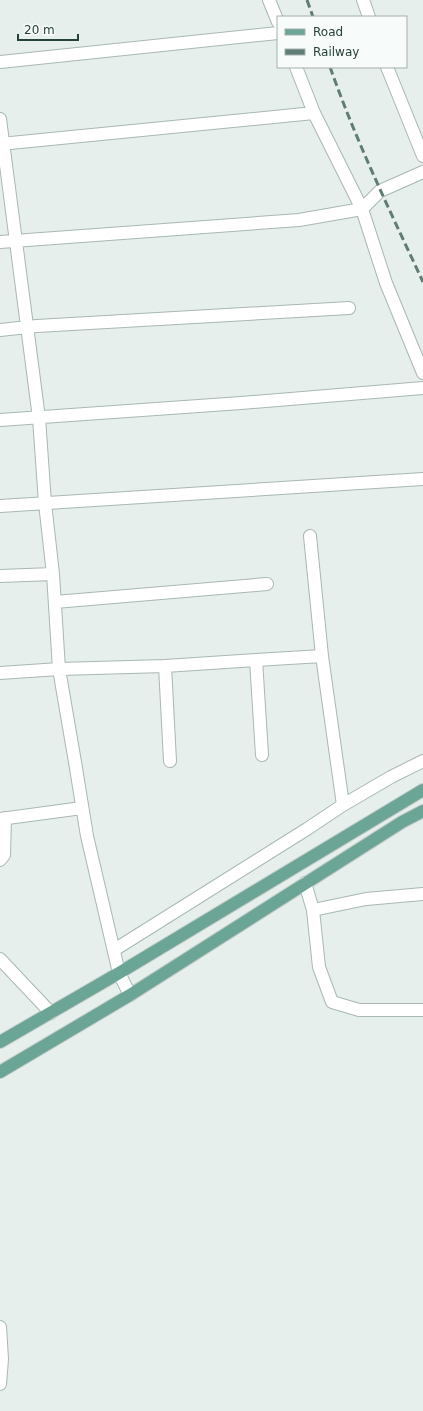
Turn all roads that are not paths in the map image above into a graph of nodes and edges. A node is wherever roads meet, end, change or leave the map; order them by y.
1 (268, 0) edge
2 (363, 0) edge
3 (369, 16) edge
4 (277, 20) edge
5 (277, 33) edge
6 (0, 62) edge
7 (296, 68) edge
8 (387, 68) edge
9 (314, 113) junction
10 (0, 119) edge
11 (2, 144) edge
12 (423, 156) edge
13 (423, 172) edge
14 (362, 209) junction
15 (16, 241) junction
16 (0, 242) edge
17 (349, 308) dead end
18 (27, 328) junction
19 (0, 330) edge
20 (423, 373) edge
21 (423, 388) edge
22 (39, 418) junction
23 (0, 420) edge
24 (423, 479) edge
25 (45, 503) junction
26 (0, 506) edge
27 (310, 536) dead end
28 (53, 574) junction
29 (0, 576) edge
30 (267, 584) dead end
31 (55, 602) junction
32 (322, 656) junction
33 (256, 660) junction
34 (164, 666) junction
35 (59, 669) junction
36 (0, 673) edge
37 (262, 755) dead end
38 (170, 761) dead end
39 (423, 762) edge
40 (423, 790) edge
41 (343, 805) junction
42 (82, 808) junction
43 (423, 811) edge
44 (2, 818) edge
45 (0, 860) edge
46 (305, 883) junction
47 (423, 894) edge
48 (313, 910) junction
49 (114, 950) junction
50 (0, 959) edge
51 (119, 973) junction
52 (130, 995) junction
53 (423, 1010) edge
54 (51, 1013) junction
55 (0, 1042) edge
56 (0, 1072) edge
57 (0, 1327) edge
58 (0, 1384) edge

1 - 4 street
2 - 3 street
5 - 6 street
7 - 9 street
8 - 12 street
9 - 11 street
9 - 14 street
10 - 11 street
11 - 15 street
13 - 14 street
14 - 15 street
14 - 20 street
15 - 16 street
15 - 18 street
17 - 18 street
18 - 19 street
18 - 22 street
21 - 22 street
22 - 23 street
22 - 25 street
24 - 25 street
25 - 26 street
25 - 28 street
27 - 32 street
28 - 29 street
28 - 31 street
30 - 31 street
31 - 35 street
32 - 33 street
32 - 41 street
33 - 34 street
33 - 37 street
34 - 35 street
34 - 38 street
35 - 36 street
35 - 42 street
39 - 41 street
40 - 51 main road
41 - 49 street
42 - 44 street
42 - 49 street
43 - 46 main road
44 - 45 street
46 - 48 street
46 - 52 main road
47 - 48 street
48 - 53 street
49 - 51 street
50 - 54 street
51 - 52 street
51 - 54 main road
52 - 56 main road
54 - 55 main road
57 - 58 street

